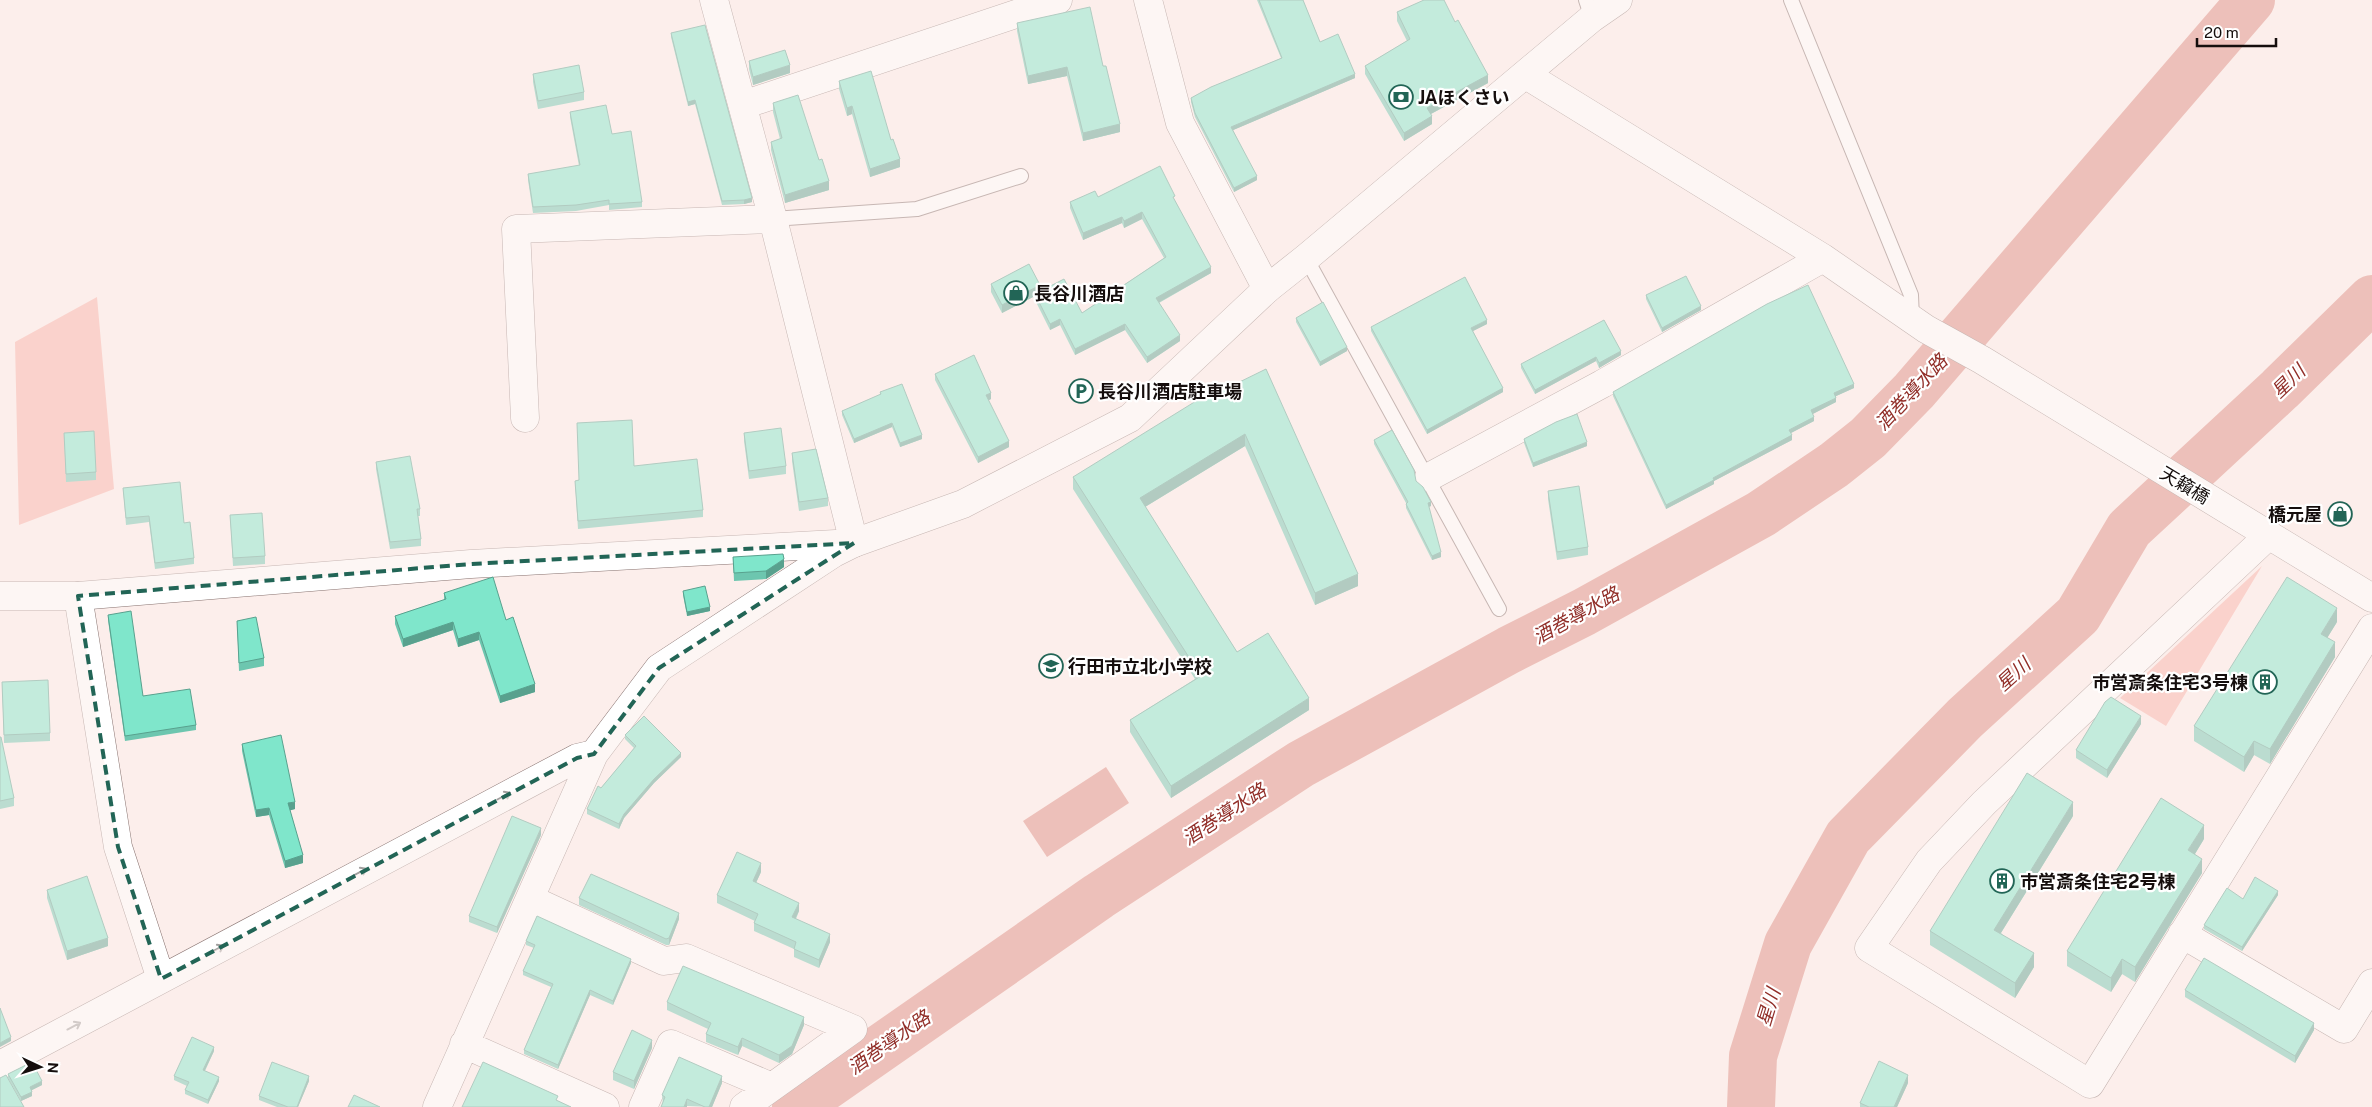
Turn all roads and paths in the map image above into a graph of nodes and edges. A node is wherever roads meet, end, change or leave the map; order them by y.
1 (714, 0) edge
2 (1058, 0) edge
3 (1148, 0) edge
4 (1618, 0) edge
5 (1790, 0) edge
6 (1589, 9) edge
7 (1526, 75) junction
8 (743, 105) junction
9 (1021, 176) dead end
10 (773, 219) junction
11 (1306, 258) junction
12 (1823, 258) junction
13 (1267, 289) junction
14 (1921, 325) junction
15 (525, 418) dead end
16 (1429, 477) junction
17 (2264, 533) junction
18 (854, 543) junction
19 (0, 596) edge
20 (78, 596) junction
21 (2372, 598) edge
22 (1499, 609) dead end
23 (2372, 628) edge
24 (594, 754) junction
25 (530, 900) junction
26 (2182, 934) junction
27 (162, 979) junction
28 (2372, 983) edge
29 (464, 1044) junction
30 (0, 1065) edge
31 (772, 1087) junction
32 (437, 1107) edge
33 (605, 1107) edge
34 (643, 1107) edge
35 (744, 1107) edge

1 - 8 street
2 - 8 street
3 - 13 street
4 - 6 street
5 - 14 lane
6 - 7 street
7 - 11 street
7 - 12 street, 天籟橋
8 - 10 street
9 - 10 lane
10 - 15 street
10 - 18 street
11 - 13 street
11 - 16 lane
12 - 14 street, 天籟橋
12 - 16 street
13 - 18 street
14 - 17 street, 天籟橋
16 - 22 lane
17 - 21 street, 天籟橋
17 - 26 street
18 - 20 street
18 - 24 street
19 - 20 street
20 - 27 street
23 - 26 street
24 - 25 street
27 -> 24 street
25 - 29 street
25 - 31 street
26 - 28 street
30 -> 27 street
29 - 32 street
29 - 33 street
31 - 34 street
31 - 35 street

